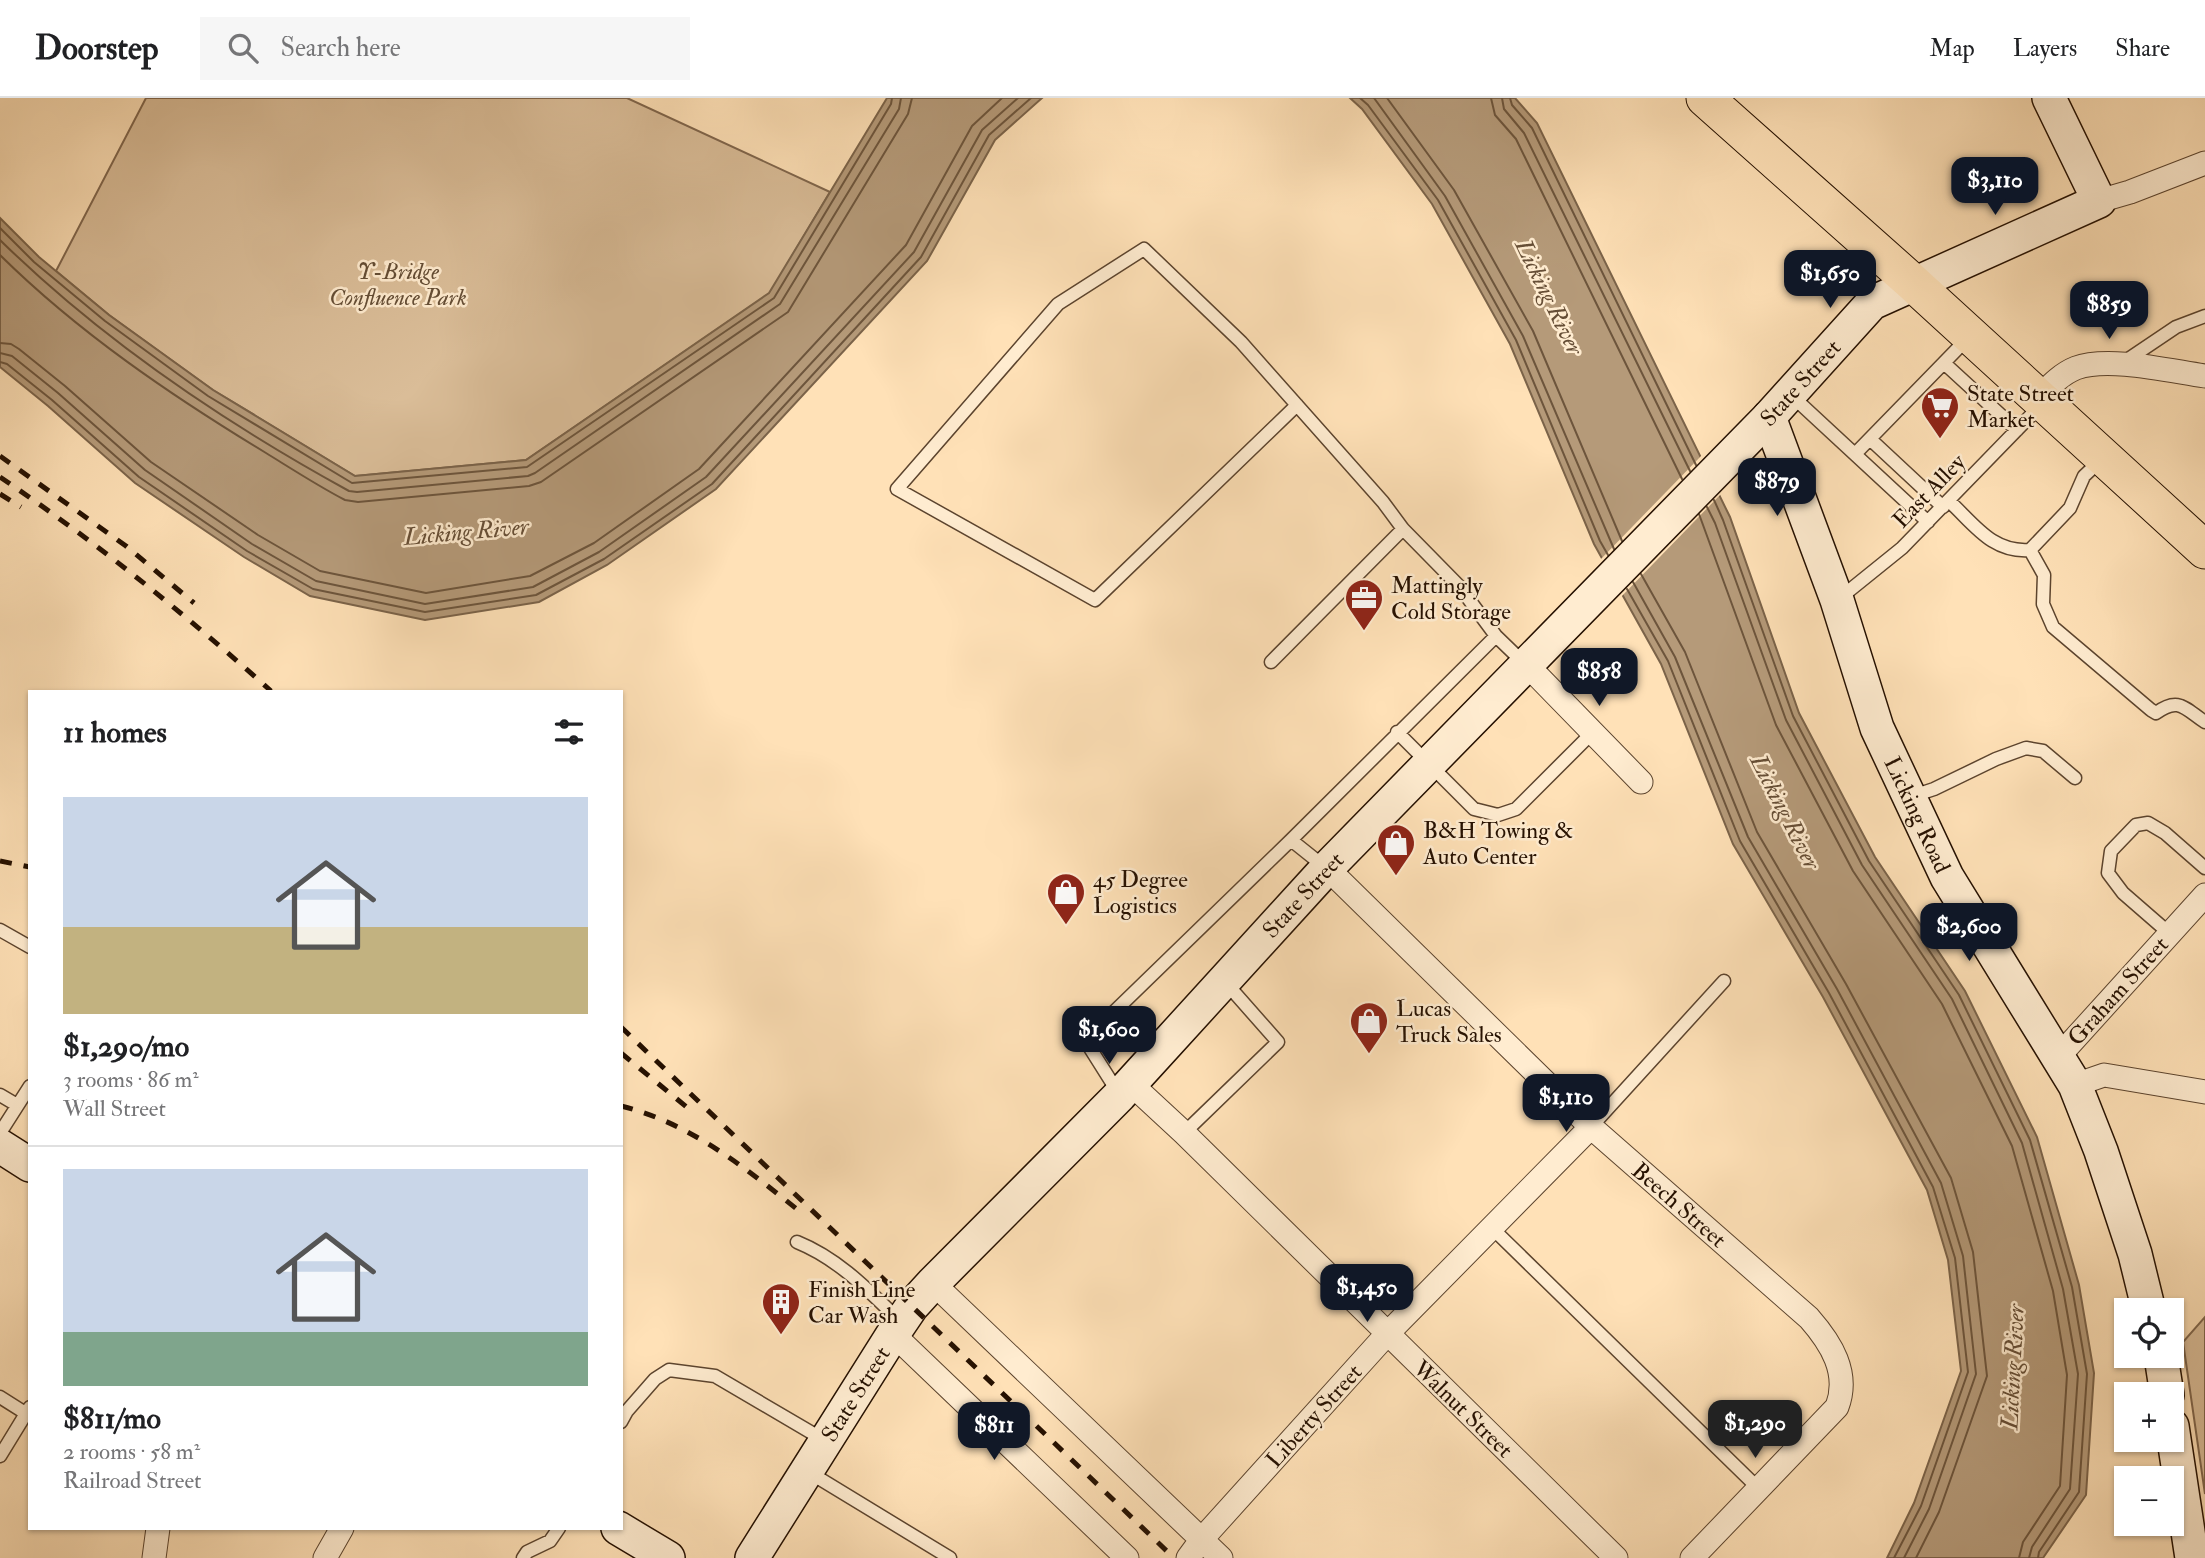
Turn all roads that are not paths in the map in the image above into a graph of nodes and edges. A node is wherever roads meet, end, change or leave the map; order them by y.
1 (1705, 98) edge
2 (2049, 98) edge
3 (2205, 163) edge
4 (2099, 201) junction
5 (1913, 283) junction
6 (2205, 316) edge
7 (1971, 335) junction
8 (1944, 363) junction
9 (2121, 364) junction
10 (2205, 376) edge
11 (2041, 400) junction
12 (1297, 405) junction
13 (1770, 415) junction
14 (2017, 430) junction
15 (1870, 439) junction
16 (1855, 454) junction
17 (2103, 457) junction
18 (1946, 504) junction
19 (1928, 522) junction
20 (1403, 529) junction
21 (2030, 550) junction
22 (2205, 550) edge
23 (1837, 600) junction
24 (1496, 636) junction
25 (1271, 662) dead end
26 (1527, 665) junction
27 (2205, 722) edge
28 (1397, 732) junction
29 (1592, 732) junction
30 (1430, 765) junction
31 (2075, 778) dead end
32 (1641, 782) dead end
33 (1909, 797) junction
34 (1291, 840) junction
35 (1327, 868) junction
36 (2205, 868) edge
37 (2205, 895) edge
38 (0, 930) edge
39 (2169, 933) junction
40 (28, 946) edge
41 (1224, 980) junction
42 (1724, 981) dead end
43 (2059, 1056) junction
44 (2075, 1085) junction
45 (28, 1089) edge
46 (1125, 1089) junction
47 (2205, 1092) edge
48 (0, 1095) edge
49 (18, 1105) junction
50 (1591, 1127) junction
51 (0, 1133) edge
52 (1184, 1133) junction
53 (0, 1146) edge
54 (28, 1164) edge
55 (1492, 1228) junction
56 (797, 1242) dead end
57 (933, 1283) junction
58 (2146, 1298) edge
59 (897, 1328) junction
60 (1387, 1334) junction
61 (0, 1397) edge
62 (28, 1412) edge
63 (623, 1418) edge
64 (827, 1441) junction
65 (2176, 1452) edge
66 (0, 1456) edge
67 (807, 1470) junction
68 (1758, 1488) junction
69 (158, 1530) edge
70 (338, 1530) edge
71 (558, 1530) edge
72 (621, 1530) edge
73 (1195, 1549) edge
74 (154, 1558) edge
75 (324, 1558) edge
76 (523, 1558) edge
77 (667, 1558) edge
78 (752, 1558) edge
79 (950, 1558) edge
80 (1126, 1558) edge
81 (1221, 1558) edge
82 (1616, 1558) edge
83 (1692, 1558) edge
84 (2192, 1558) edge

1 - 5 main road
2 - 4 main road
3 - 4 street
4 - 5 main road, State Street
5 - 7 main road
5 - 13 main road, State Street
6 - 9 lane
7 - 8 lane
7 - 11 main road
8 - 14 lane
8 - 15 lane
9 - 10 street
9 - 11 street
11 - 14 lane, East Alley
11 - 17 main road
12 - 12 lane
12 - 20 lane
13 - 16 lane
13 - 23 main road, Licking Road
13 - 26 main road, State Street
14 - 18 lane, East Alley
15 - 16 lane
15 - 18 lane
16 - 19 lane
17 - 21 lane
17 - 22 main road
18 - 19 lane, East Alley
18 - 21 lane
19 - 23 lane, East Alley
20 - 24 lane
20 - 25 lane
21 - 27 lane
23 - 33 main road, Licking Road
24 - 26 lane
24 - 28 lane
26 - 29 street
26 - 30 main road, State Street
28 - 30 lane
28 - 34 lane
29 - 30 lane
29 - 32 street
30 - 35 main road, State Street
31 - 33 lane
33 - 43 main road, Licking Road
34 - 35 lane
34 - 46 lane
35 - 41 main road, State Street
35 - 50 street, Beech Street
36 - 39 lane
37 - 39 street, Graham Street
38 - 40 lane
39 - 43 street, Graham Street
41 - 46 main road, State Street
41 - 52 lane
42 - 50 lane
43 - 44 main road, Licking Road
44 - 47 street
44 - 58 main road, Licking Road
45 - 49 lane
46 - 52 street, Walnut Street
46 - 57 main road, State Street
48 - 49 lane
49 - 51 lane
50 - 55 street, Liberty Street
50 - 68 street, Beech Street
52 - 60 street, Walnut Street
53 - 54 main road
55 - 60 street, Liberty Street
55 - 68 lane
56 - 59 lane
57 - 59 main road, State Street
57 - 73 street
59 - 64 main road, State Street
59 - 80 street
60 - 73 street, Liberty Street
60 - 82 street, Walnut Street
61 - 62 lane
62 - 66 lane
63 - 64 lane
64 - 67 main road, State Street
65 - 84 main road
67 - 78 main road, State Street
67 - 79 lane
68 - 83 street
69 - 74 street
70 - 75 street
71 - 76 lane
72 - 77 main road
73 - 81 street

